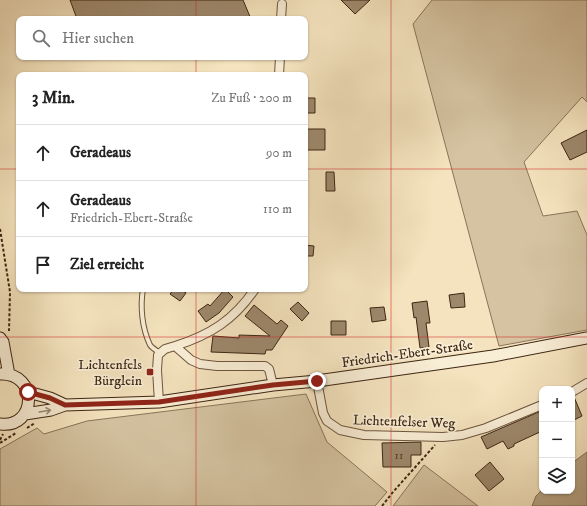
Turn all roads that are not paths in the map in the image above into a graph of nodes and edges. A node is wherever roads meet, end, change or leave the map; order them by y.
1 (282, 4) dead end
2 (281, 16) edge
3 (280, 60) edge
4 (279, 72) edge
5 (142, 292) edge
6 (253, 292) edge
7 (4, 337) edge
8 (587, 338) edge
9 (175, 346) junction
10 (160, 353) junction
11 (5, 375) edge
12 (317, 381) junction
13 (587, 383) edge
14 (273, 385) junction
15 (575, 390) edge
16 (28, 392) junction
17 (159, 402) junction
18 (65, 405) junction
19 (539, 406) edge
20 (25, 414) junction
21 (0, 424) edge

1 - 2 street
3 - 4 street
5 - 10 lane
6 - 9 street
7 - 11 street
8 - 12 street, Friedrich-Ebert-Straße
9 - 10 street
9 - 14 street
10 - 17 street
11 - 16 street
12 - 14 street, Friedrich-Ebert-Straße
12 - 19 street, Lichtenfelser Weg
13 - 15 street
14 - 17 street, Friedrich-Ebert-Straße
16 - 18 street
16 - 20 street
17 - 18 street, Friedrich-Ebert-Straße
20 -> 18 street
20 - 21 street

